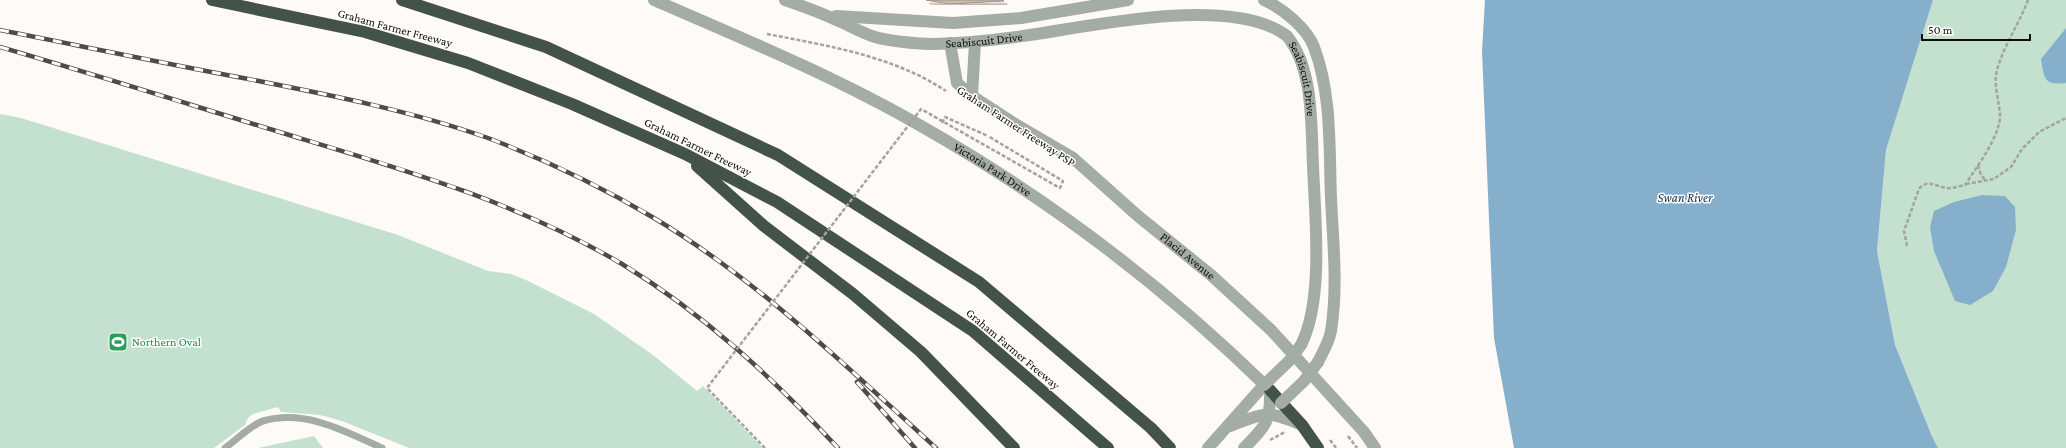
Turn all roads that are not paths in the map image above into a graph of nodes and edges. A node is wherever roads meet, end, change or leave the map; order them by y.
1 (212, 0) edge
2 (402, 0) edge
3 (654, 0) edge
4 (785, 0) edge
5 (1128, 0) edge
6 (1264, 0) edge
7 (826, 15) junction
8 (975, 42) junction
9 (950, 43) junction
10 (972, 96) junction
11 (685, 154) junction
12 (1267, 387) junction
13 (1281, 403) junction
14 (1270, 413) junction
15 (1302, 425) junction
16 (1229, 426) junction
17 (225, 448) edge
18 (382, 448) edge
19 (1014, 448) edge
20 (1108, 448) edge
21 (1170, 448) edge
22 (1208, 448) edge
23 (1244, 448) edge
24 (1318, 448) edge
25 (1375, 448) edge

1 - 11 highway, Graham Farmer Freeway
2 - 21 highway
3 - 12 street, Victoria Park Drive
4 - 7 street, Seabiscuit Drive
5 - 7 street, Seabiscuit Drive
6 - 13 street, Seabiscuit Drive, bridge
7 - 9 street, Seabiscuit Drive
8 - 9 street, Seabiscuit Drive
8 - 10 street
8 - 12 street, Seabiscuit Drive, bridge
9 - 10 street, Placid Avenue
10 - 25 street, Placid Avenue
11 - 19 highway
11 - 20 highway, Graham Farmer Freeway
12 - 13 highway
12 - 14 street
12 - 16 street, Seabiscuit Drive
13 - 14 street, Seabiscuit Drive
13 - 15 highway
14 - 15 street
14 - 16 street
14 - 23 street
15 - 24 highway
16 - 22 street
17 - 18 lane

